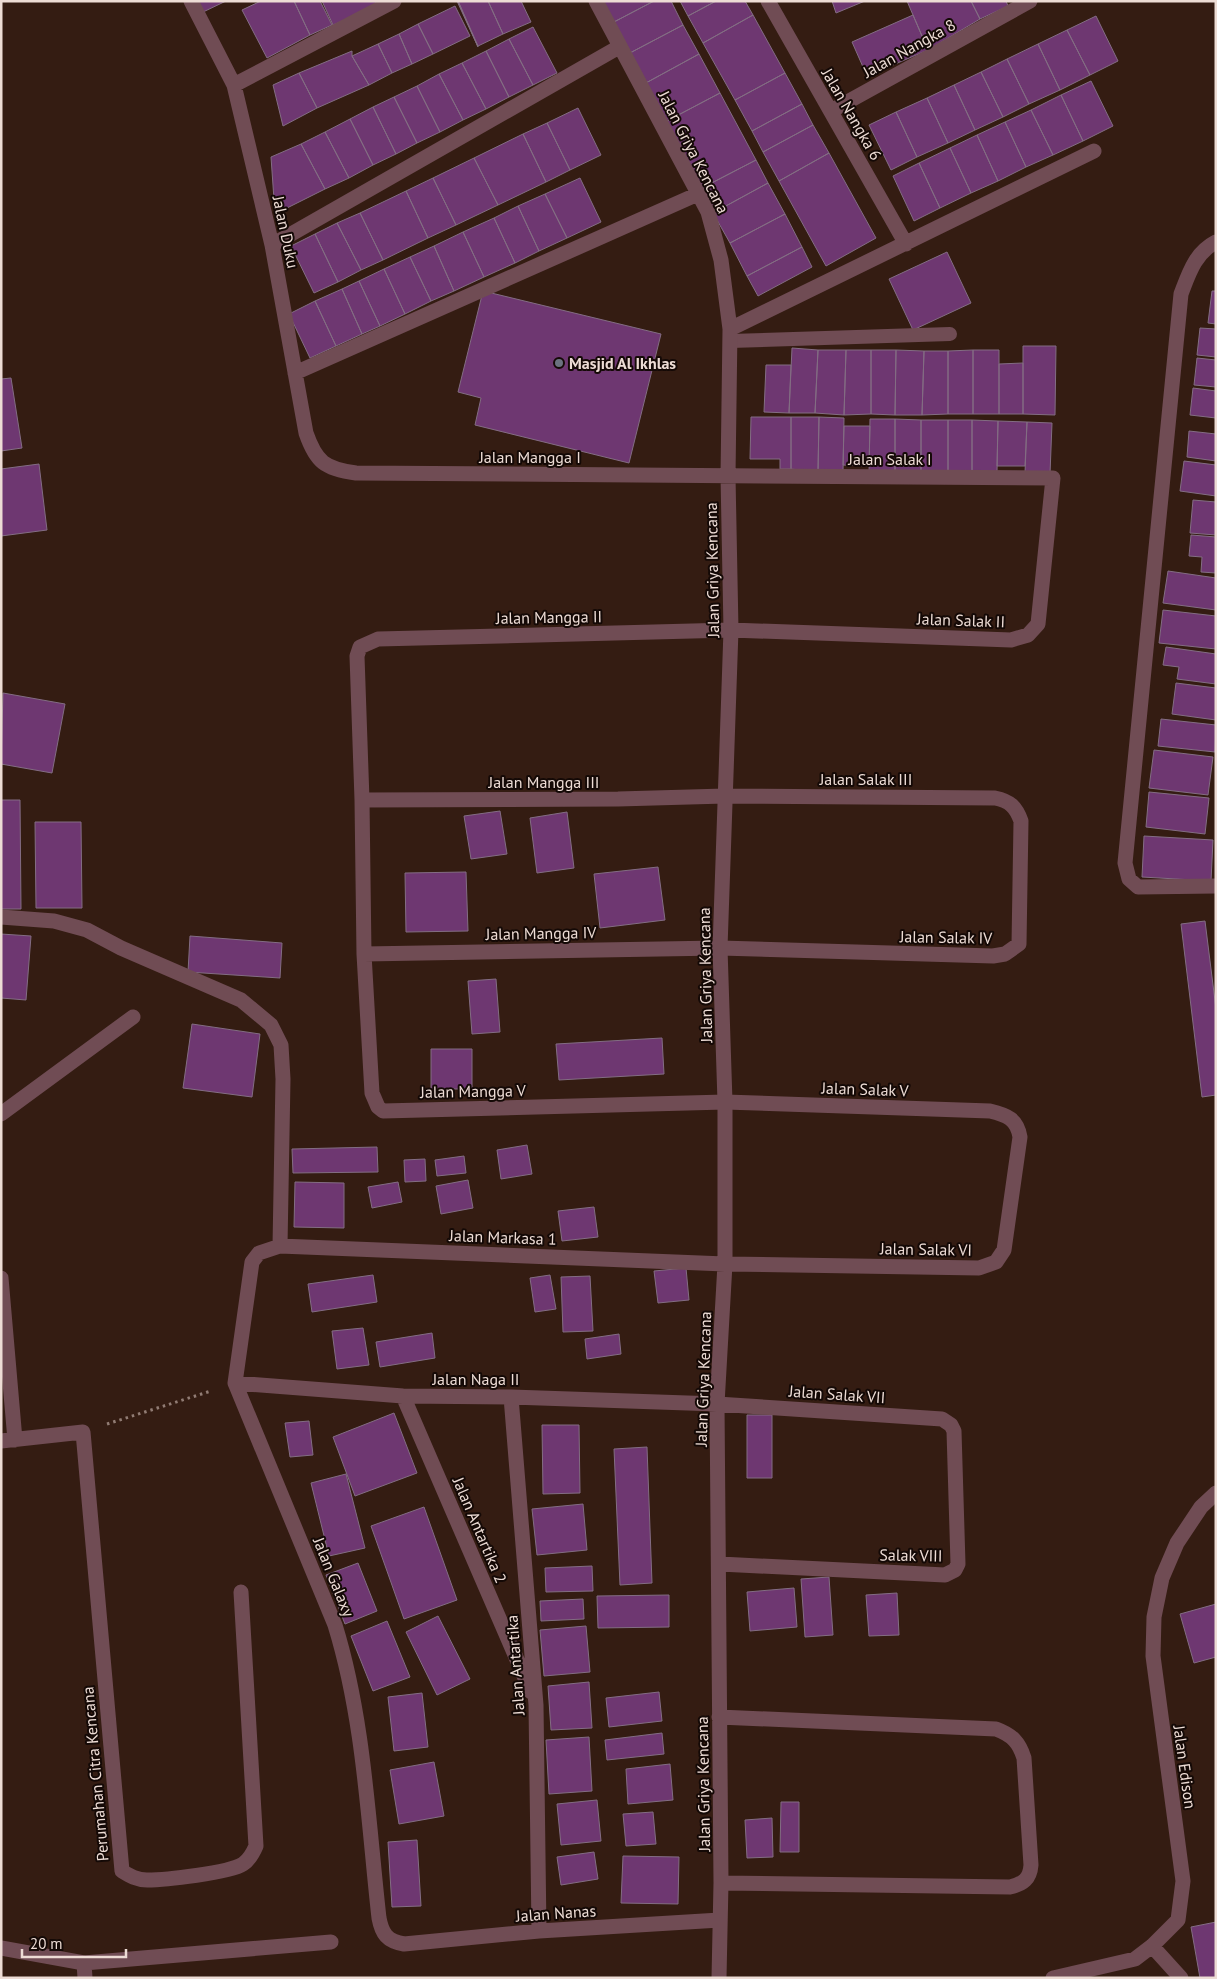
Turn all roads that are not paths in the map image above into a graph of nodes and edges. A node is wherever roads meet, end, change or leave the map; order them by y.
1 (192, 1) edge
2 (394, 1) edge
3 (596, 1) edge
4 (768, 1) edge
5 (1030, 1) edge
6 (619, 48) junction
7 (234, 85) junction
8 (831, 111) junction
9 (1094, 152) dead end
10 (698, 194) junction
11 (1216, 242) edge
12 (906, 244) junction
13 (272, 245) junction
14 (950, 334) dead end
15 (730, 335) junction
16 (295, 373) junction
17 (333, 470) joint
18 (728, 476) junction
19 (1053, 478) joint
20 (731, 630) junction
21 (725, 796) junction
22 (362, 800) junction
23 (1006, 800) joint
24 (1216, 886) edge
25 (1, 916) edge
26 (720, 948) junction
27 (364, 954) junction
28 (133, 1017) dead end
29 (725, 1102) junction
30 (1, 1114) edge
31 (1003, 1114) joint
32 (280, 1246) junction
33 (725, 1264) junction
34 (1, 1278) edge
35 (235, 1383) junction
36 (403, 1396) junction
37 (511, 1397) junction
38 (718, 1404) junction
39 (952, 1425) joint
40 (8, 1441) edge
41 (1216, 1493) edge
42 (720, 1564) junction
43 (241, 1592) dead end
44 (536, 1705) junction
45 (719, 1717) junction
46 (721, 1884) junction
47 (720, 1920) junction
48 (538, 1931) junction
49 (331, 1942) dead end
50 (395, 1942) joint
51 (1152, 1946) junction
52 (1, 1948) edge
53 (84, 1970) edge
54 (719, 1978) edge
55 (1053, 1978) edge
56 (1181, 1978) edge

1 - 7 street, Jalan Duku
2 - 7 street
3 - 6 street, Jalan Griya Kencana
4 - 8 street, Jalan Nangka 6
5 - 8 street, Jalan Nangka 8
6 - 10 street, Jalan Griya Kencana
6 - 13 street
7 - 13 street, Jalan Duku
8 - 12 street, Jalan Nangka 6
9 - 12 street
10 - 15 street, Jalan Griya Kencana
10 - 16 street
11 - 24 street
12 - 15 street
13 - 16 street, Jalan Duku
14 - 15 lane
15 - 18 street, Jalan Griya Kencana
16 - 17 street, Jalan Duku
17 - 18 street, Jalan Mangga I
18 - 19 street, Jalan Salak I
18 - 20 street, Jalan Griya Kencana
19 - 20 street, Jalan Salak II
20 - 21 street, Jalan Griya Kencana
20 - 22 street, Jalan Mangga II
21 - 22 street, Jalan Mangga III
21 - 23 street, Jalan Salak III
21 - 26 street, Jalan Griya Kencana
22 - 27 street
23 - 26 street, Jalan Salak IV
25 - 32 street
26 - 27 street, Jalan Mangga IV
26 - 29 street, Jalan Griya Kencana
27 - 29 street, Jalan Mangga V
28 - 30 street
29 - 31 street, Jalan Salak V
29 - 33 street, Jalan Griya Kencana
31 - 33 street, Jalan Salak VI
32 - 33 street, Jalan Markasa 1
32 - 35 street
33 - 38 street, Jalan Griya Kencana
34 - 40 street
35 - 36 street, Jalan Naga II
35 - 50 street, Jalan Galaxy
36 - 37 street, Jalan Naga II
36 - 44 street, Jalan Antartika 2
37 - 38 street, Jalan Naga II
37 - 44 street, Jalan Antartika
38 - 39 street, Jalan Salak VII
38 - 42 street, Jalan Griya Kencana
39 - 42 street, Salak VIII
40 - 43 street, Perumahan Citra Kencana
41 - 51 street, Jalan Edison
42 - 45 street, Jalan Griya Kencana
44 - 48 street, Jalan Antartika
45 - 46 street, Jalan Griya Kencana
45 - 46 street
46 - 47 street, Jalan Griya Kencana
47 - 48 street, Jalan Nanas
47 - 54 street, Jalan Griya Kencana
48 - 50 street, Jalan Nanas
49 - 53 street
51 - 55 street, Jalan Edison
51 - 56 street
52 - 53 street

